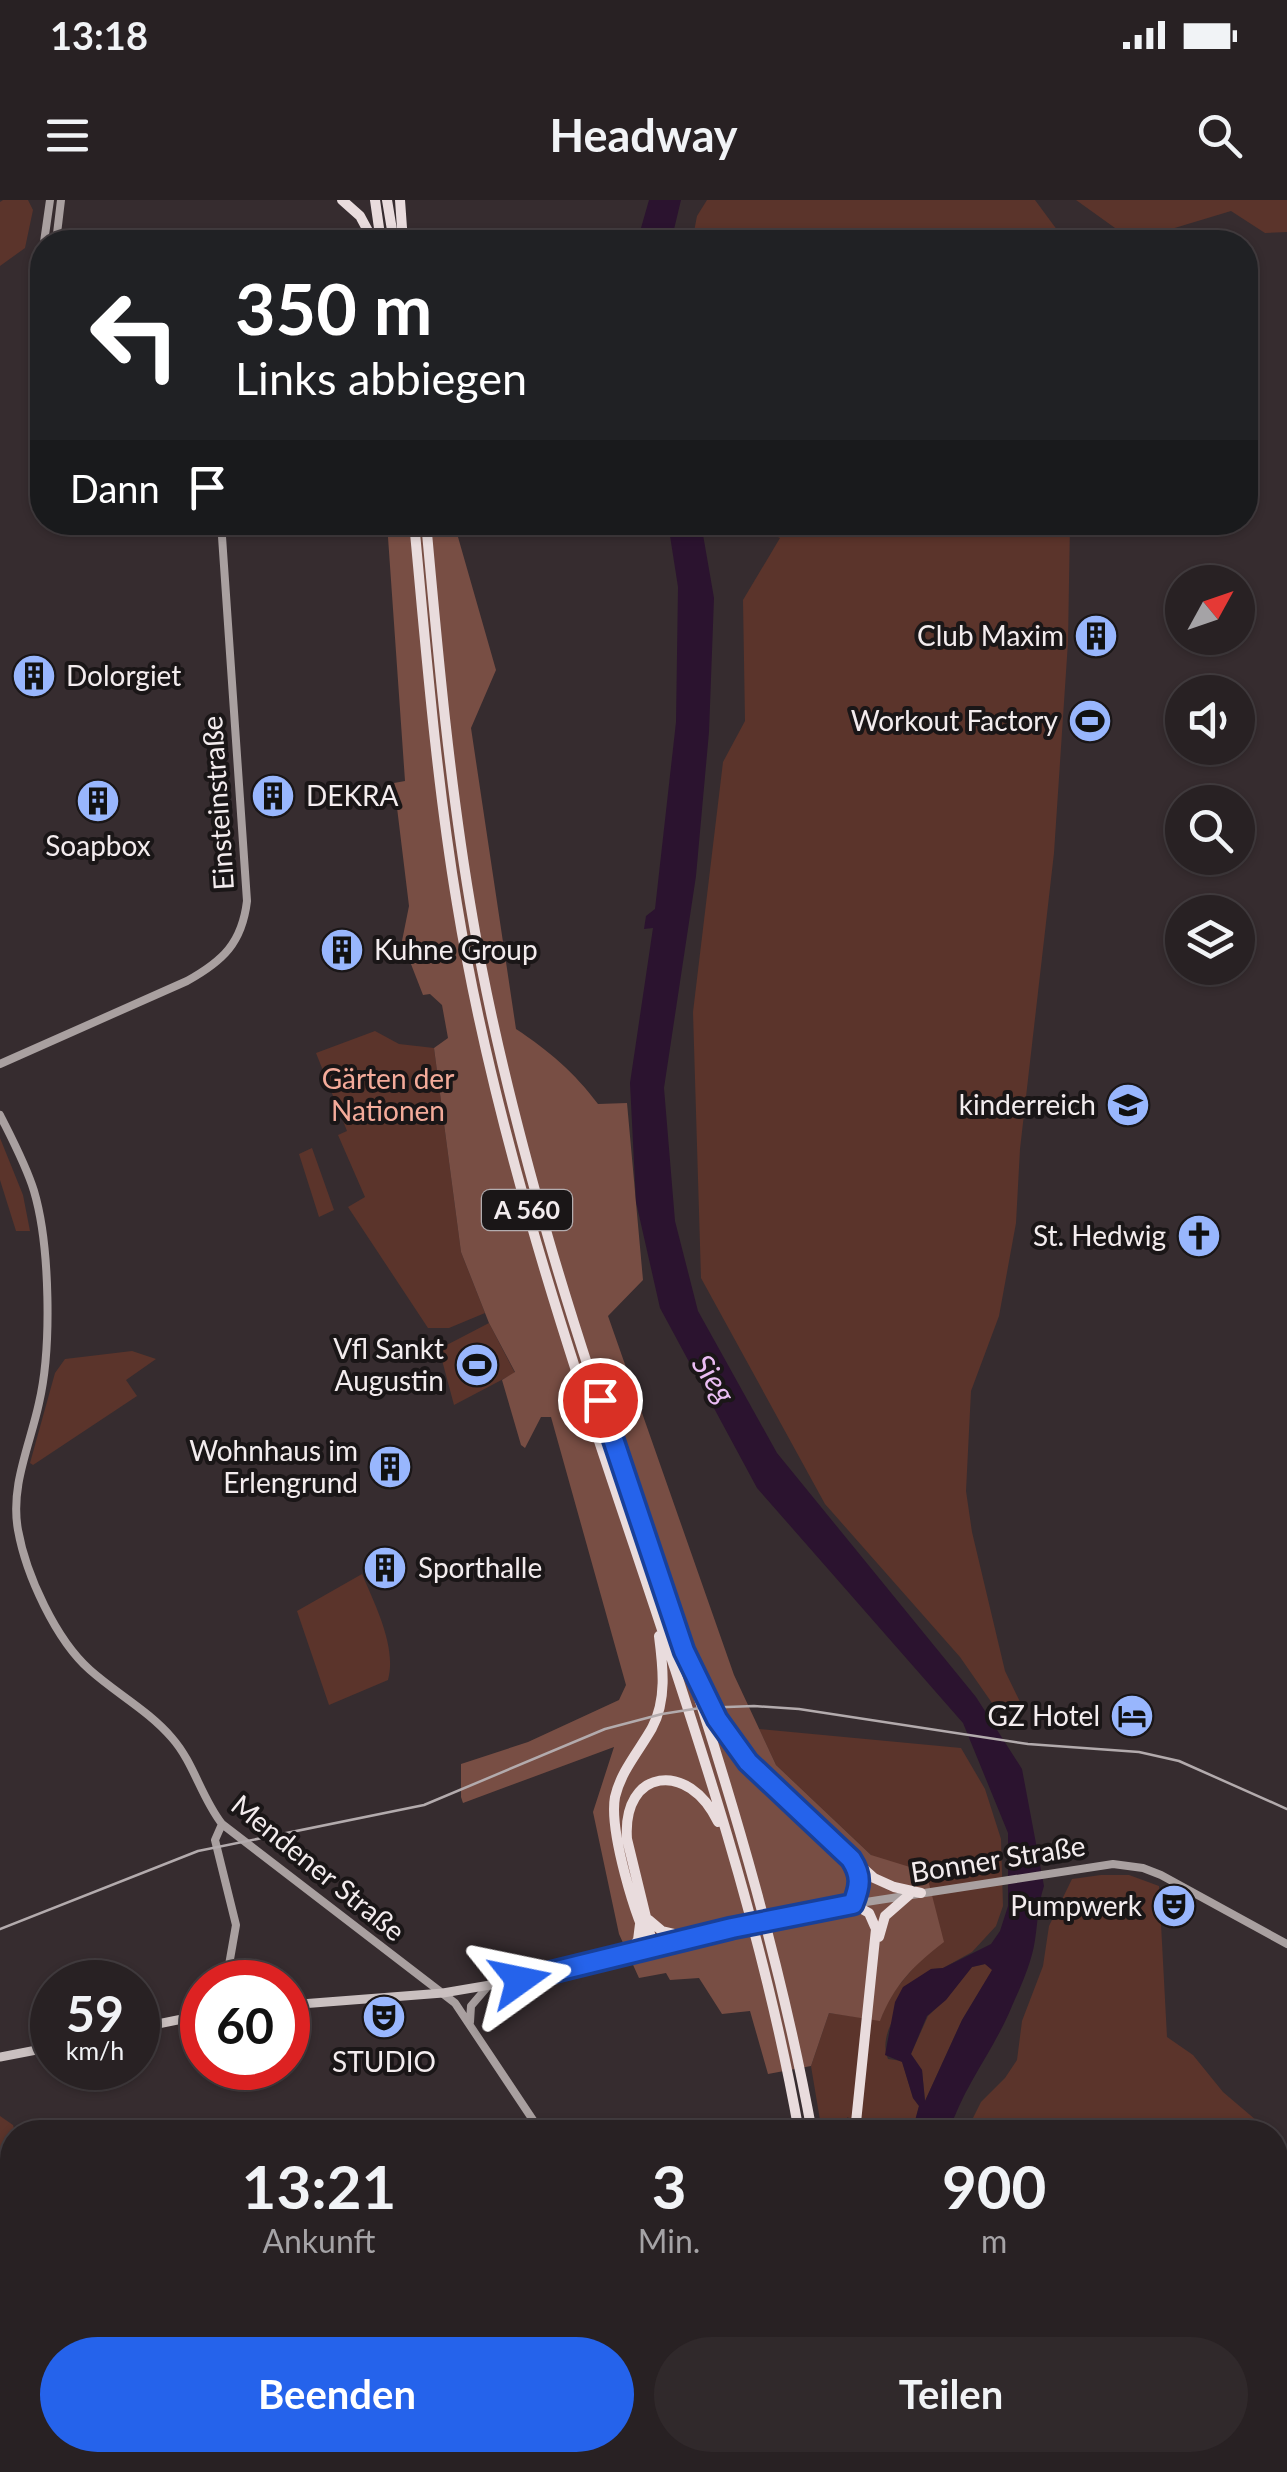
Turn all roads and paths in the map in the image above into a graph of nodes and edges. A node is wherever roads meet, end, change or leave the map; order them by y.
1 (50, 200) edge
2 (61, 200) edge
3 (342, 200) edge
4 (375, 200) edge
5 (387, 200) edge
6 (400, 200) edge
7 (46, 230) edge
8 (57, 230) edge
9 (370, 230) edge
10 (377, 230) edge
11 (392, 230) edge
12 (402, 230) edge
13 (222, 535) edge
14 (415, 535) edge
15 (427, 535) edge
16 (11, 1060) junction
17 (0, 1064) edge
18 (0, 1075) edge
19 (0, 1114) edge
20 (656, 1611) junction
21 (684, 1651) junction
22 (222, 1824) junction
23 (851, 1859) junction
24 (738, 1874) junction
25 (915, 1894) junction
26 (853, 1904) junction
27 (644, 1922) junction
28 (692, 1938) junction
29 (1287, 1944) edge
30 (652, 1948) junction
31 (876, 1952) junction
32 (627, 1955) junction
33 (230, 1960) edge
34 (489, 1986) junction
35 (443, 1993) junction
36 (310, 2003) edge
37 (470, 2022) junction
38 (30, 2051) edge
39 (0, 2057) edge
40 (533, 2120) edge
41 (796, 2120) edge
42 (809, 2120) edge
43 (856, 2120) edge

1 - 7 street
2 - 8 street
3 - 9 highway
4 - 10 highway
5 - 11 highway
6 - 12 highway
13 - 16 street, Einsteinstraße
14 - 20 highway, A 560
15 - 21 highway, A 560
16 - 17 street, Einsteinstraße
16 - 18 street, Einsteinstraße
19 - 22 street, Mendener Straße
20 - 24 highway, A 560
20 - 27 highway
21 - 23 highway
21 - 42 highway, A 560
22 - 33 street
22 - 35 street, Mendener Straße
23 - 25 highway
23 - 26 highway
24 - 27 highway
24 - 41 highway, A 560
25 - 26 street, Bonner Straße
25 - 29 street, Bonner Straße
25 - 31 highway
26 - 28 main road, Bonner Straße, bridge
26 - 31 highway
27 - 28 highway
27 - 30 highway
27 - 32 highway
28 - 30 main road, Bonner Straße
30 - 32 main road, Bonner Straße
31 - 43 highway
32 - 34 main road, Bonner Straße
34 - 35 main road, Bonner Straße
34 - 37 street
35 - 36 main road, Bonner Straße
35 - 37 street, Mendener Straße
37 - 40 street, Mendener Straße
38 - 39 main road

